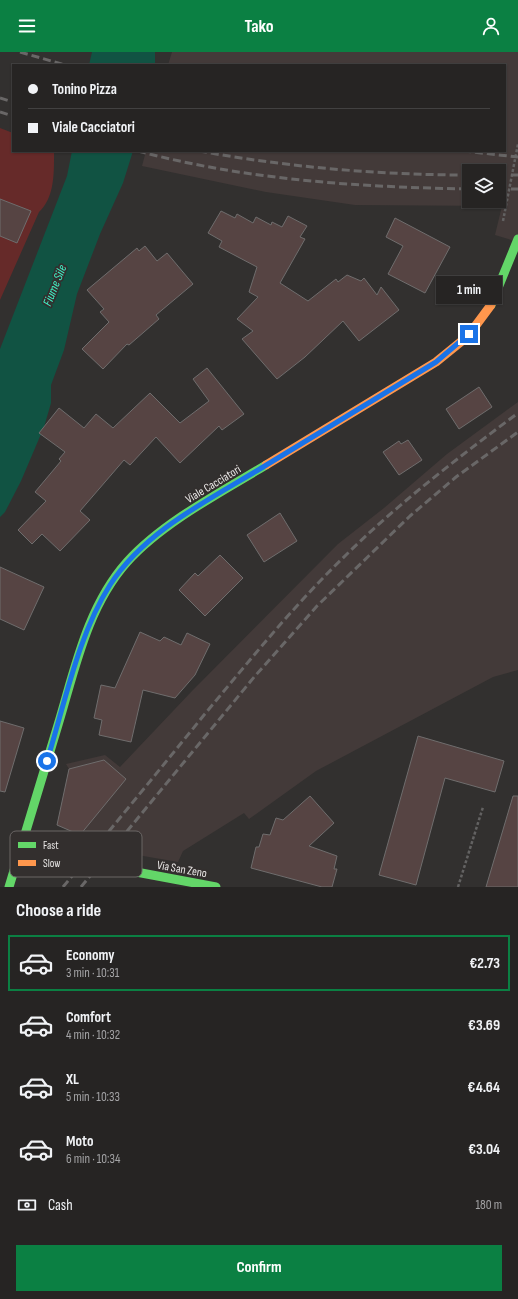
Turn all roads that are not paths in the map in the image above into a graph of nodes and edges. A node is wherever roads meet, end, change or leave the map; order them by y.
1 (518, 239) edge
2 (27, 831) edge
3 (142, 873) edge
4 (13, 877) edge
5 (9, 887) edge
6 (216, 887) edge

1 - 2 street, Viale Cacciatori
3 - 6 street, Via San Zeno
4 - 5 street, Viale Cacciatori

